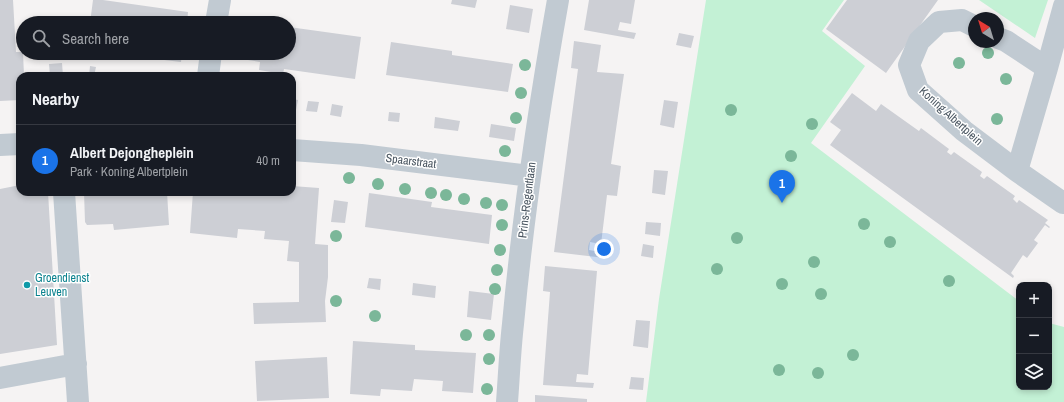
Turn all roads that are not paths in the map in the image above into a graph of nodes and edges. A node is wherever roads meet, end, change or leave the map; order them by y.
1 (220, 0) edge
2 (558, 0) edge
3 (1064, 6) edge
4 (217, 16) edge
5 (968, 23) edge
6 (1004, 42) edge
7 (210, 60) edge
8 (1047, 68) junction
9 (209, 72) edge
10 (16, 144) edge
11 (0, 145) edge
12 (296, 150) edge
13 (1017, 171) junction
14 (530, 176) junction
15 (64, 196) edge
16 (1064, 201) edge
17 (76, 364) junction
18 (0, 378) edge
19 (78, 402) edge
20 (507, 402) edge

1 - 4 street
2 - 14 street, Prins-Regentlaan
3 - 8 street
5 - 13 street, Koning Albertplein
6 - 8 street
7 - 9 street
8 - 13 street
10 - 11 street
12 - 14 street, Spaarstraat
13 - 16 street, Koning Albertplein
14 - 20 street, Prins-Regentlaan
15 - 17 street
17 - 18 street
17 - 19 street

